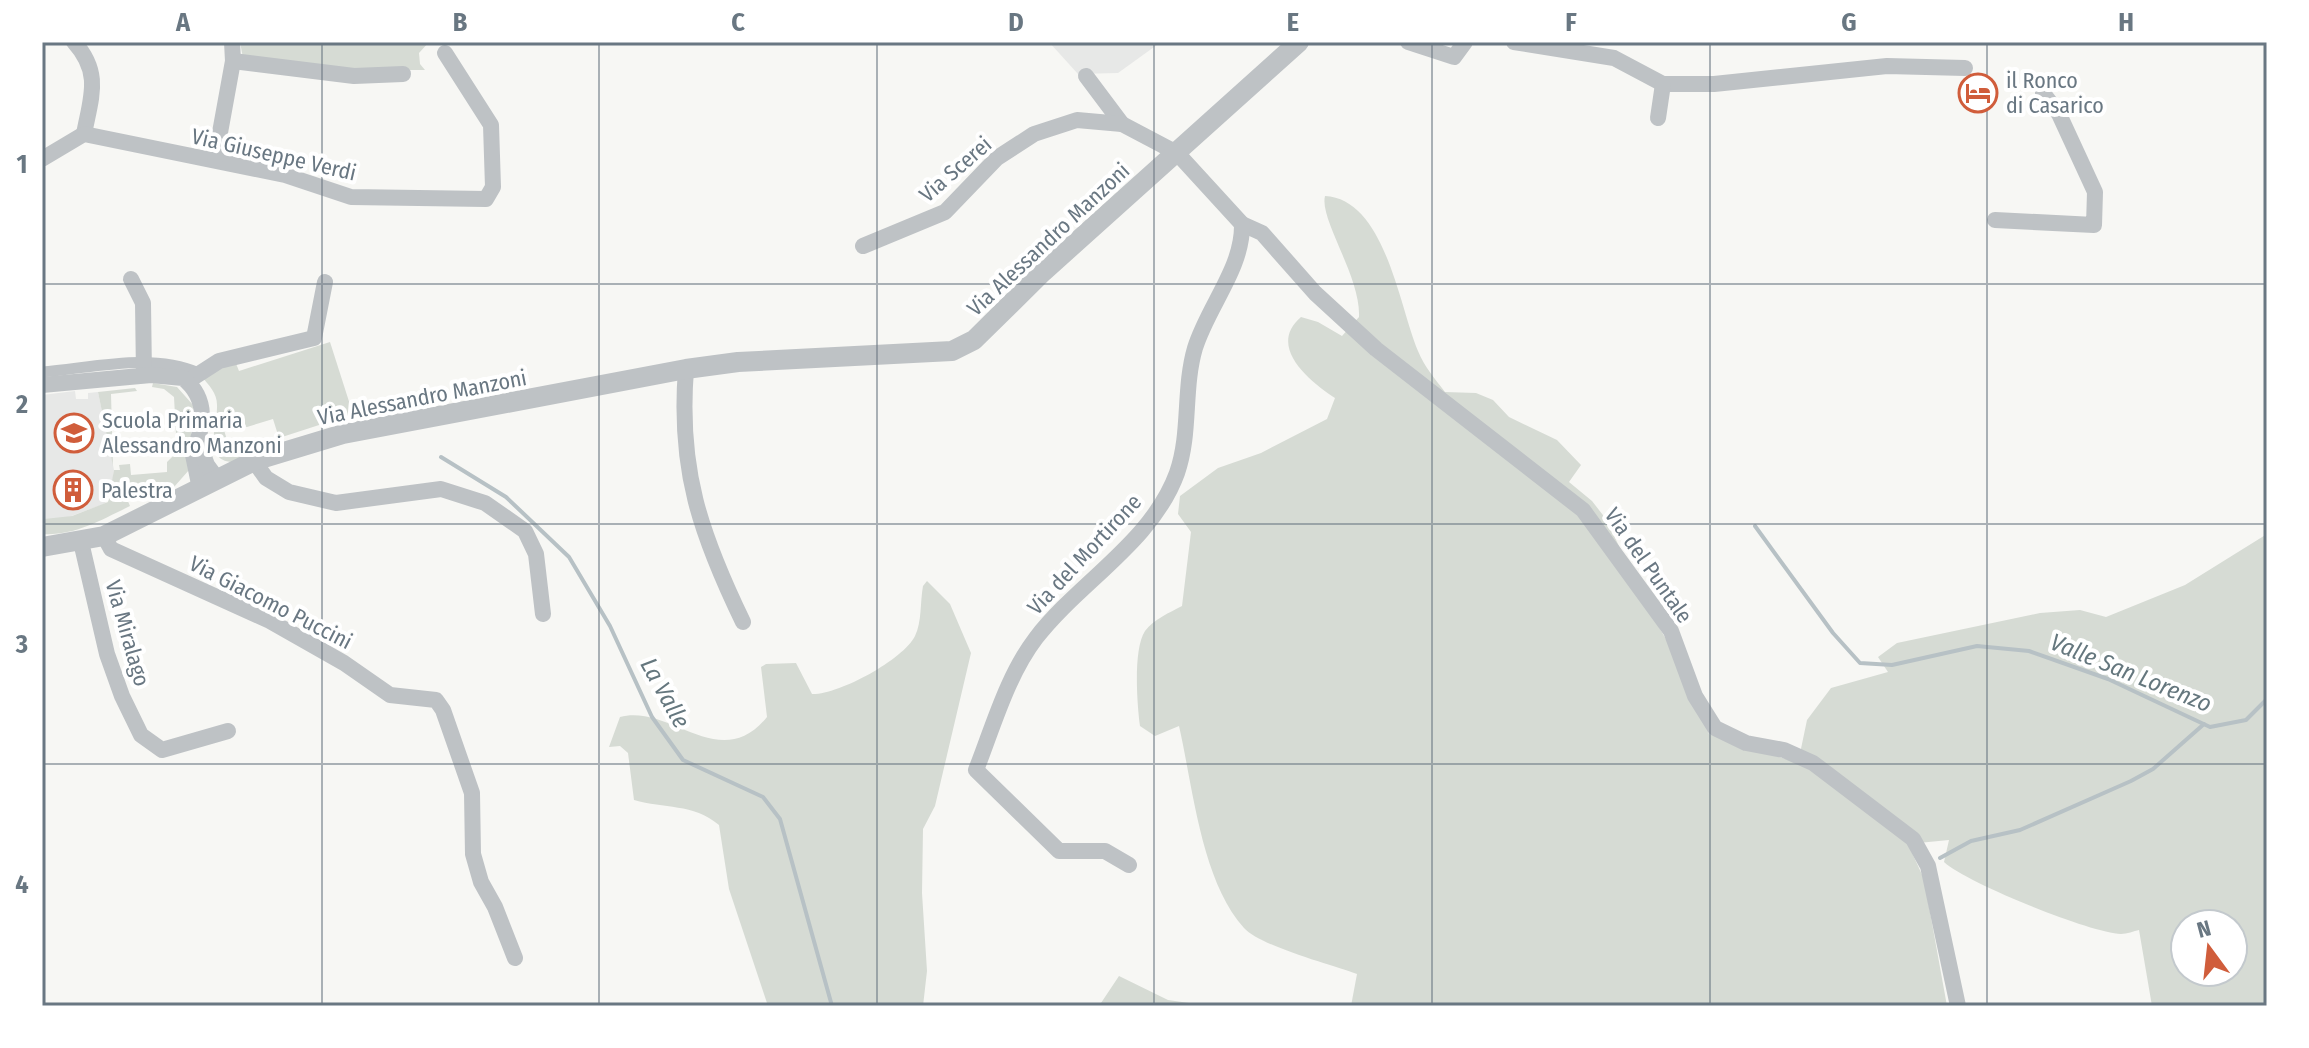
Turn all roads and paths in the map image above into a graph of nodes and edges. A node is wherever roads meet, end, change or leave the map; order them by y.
1 (74, 42) edge
2 (232, 42) edge
3 (1299, 42) edge
4 (1408, 42) edge
5 (1465, 42) edge
6 (1514, 42) edge
7 (445, 53) dead end
8 (233, 61) junction
9 (1965, 68) dead end
10 (403, 74) dead end
11 (1086, 76) dead end
12 (1663, 84) junction
13 (2043, 93) dead end
14 (1658, 118) dead end
15 (1122, 124) junction
16 (84, 134) junction
17 (1177, 153) junction
18 (42, 159) edge
19 (215, 160) junction
20 (1995, 220) dead end
21 (1242, 224) junction
22 (863, 246) dead end
23 (131, 279) dead end
24 (325, 282) dead end
25 (143, 369) junction
26 (686, 369) junction
27 (42, 372) edge
28 (193, 377) junction
29 (42, 385) edge
30 (254, 461) junction
31 (209, 485) junction
32 (104, 536) junction
33 (81, 542) junction
34 (42, 547) edge
35 (543, 614) dead end
36 (743, 622) dead end
37 (228, 731) dead end
38 (1129, 865) dead end
39 (515, 958) dead end
40 (1958, 1006) edge

1 - 16 street
2 - 8 street
3 - 17 street, Via Alessandro Manzoni
4 - 5 street
6 - 12 street
7 - 19 street, Via Giuseppe Verdi
8 - 10 street
8 - 19 street
9 - 12 street
11 - 15 street, Via Scerei
12 - 14 street
13 - 20 street
15 - 17 street, Via Scerei
15 - 22 street, Via Scerei
16 - 18 street
16 - 19 street, Via Giuseppe Verdi
17 - 21 street
17 - 26 street, Via Alessandro Manzoni
21 - 38 street, Via del Mortirone
21 - 40 street, Via del Puntale
23 - 25 street
24 - 28 street
25 - 27 street
25 - 28 street
25 - 29 street
26 - 30 street, Via Alessandro Manzoni
26 - 36 street
28 - 31 street
30 - 31 street, Via Alessandro Manzoni
30 - 35 street
31 - 32 street, Via Alessandro Manzoni
32 - 33 street, Via Alessandro Manzoni
32 - 39 street, Via Giacomo Puccini
33 - 34 street, Via Alessandro Manzoni
33 - 37 street, Via Miralago

